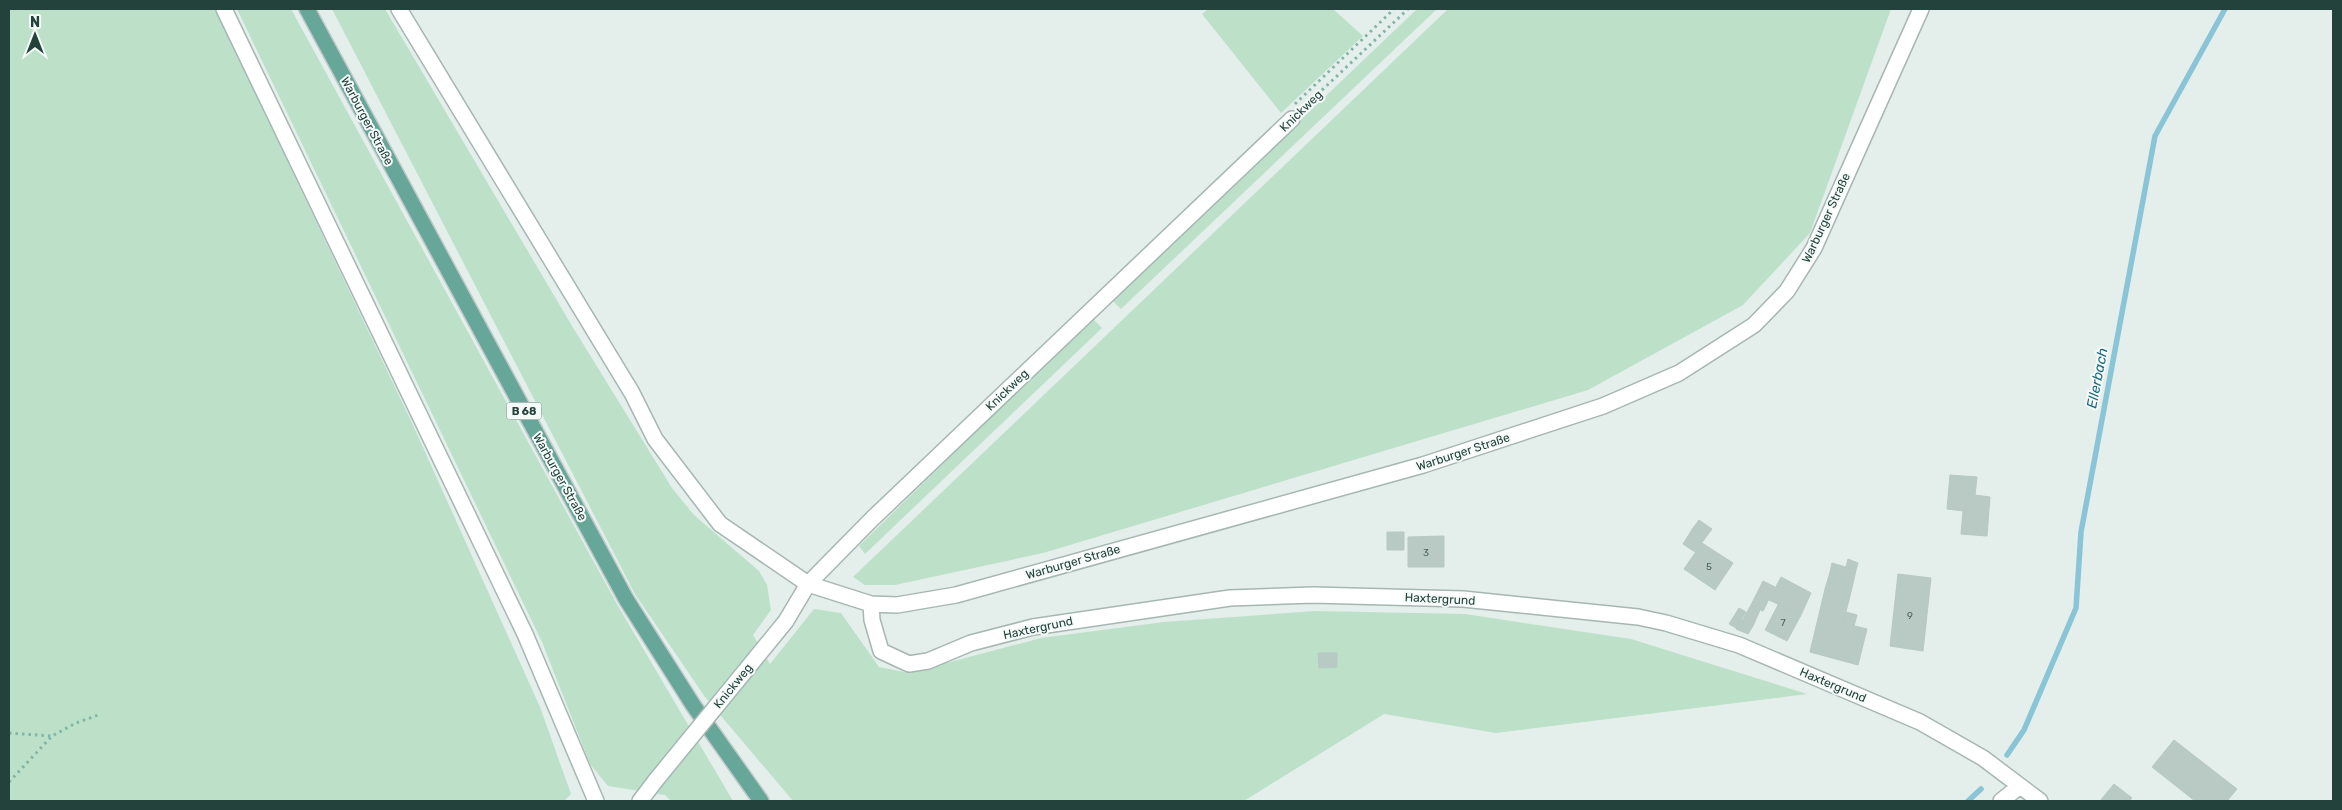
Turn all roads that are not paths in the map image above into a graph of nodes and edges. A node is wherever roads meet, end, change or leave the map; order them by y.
1 (224, 9) edge
2 (307, 9) edge
3 (399, 9) edge
4 (1920, 9) edge
5 (1292, 120) road end
6 (808, 584) junction
7 (871, 604) junction
8 (2020, 786) junction
9 (596, 801) edge
10 (640, 801) edge
11 (761, 801) edge
12 (2001, 801) edge
13 (2040, 801) edge

1 - 9 street
2 - 11 main road, Warburger Straße / B 68
3 - 6 street, Warburger Straße
4 - 7 street, Warburger Straße
5 - 6 street, Knickweg
6 - 7 street, Warburger Straße
6 - 10 street, Knickweg, bridge
7 - 8 street, Haxtergrund
8 - 12 street
8 - 13 street, Haxtergrund

